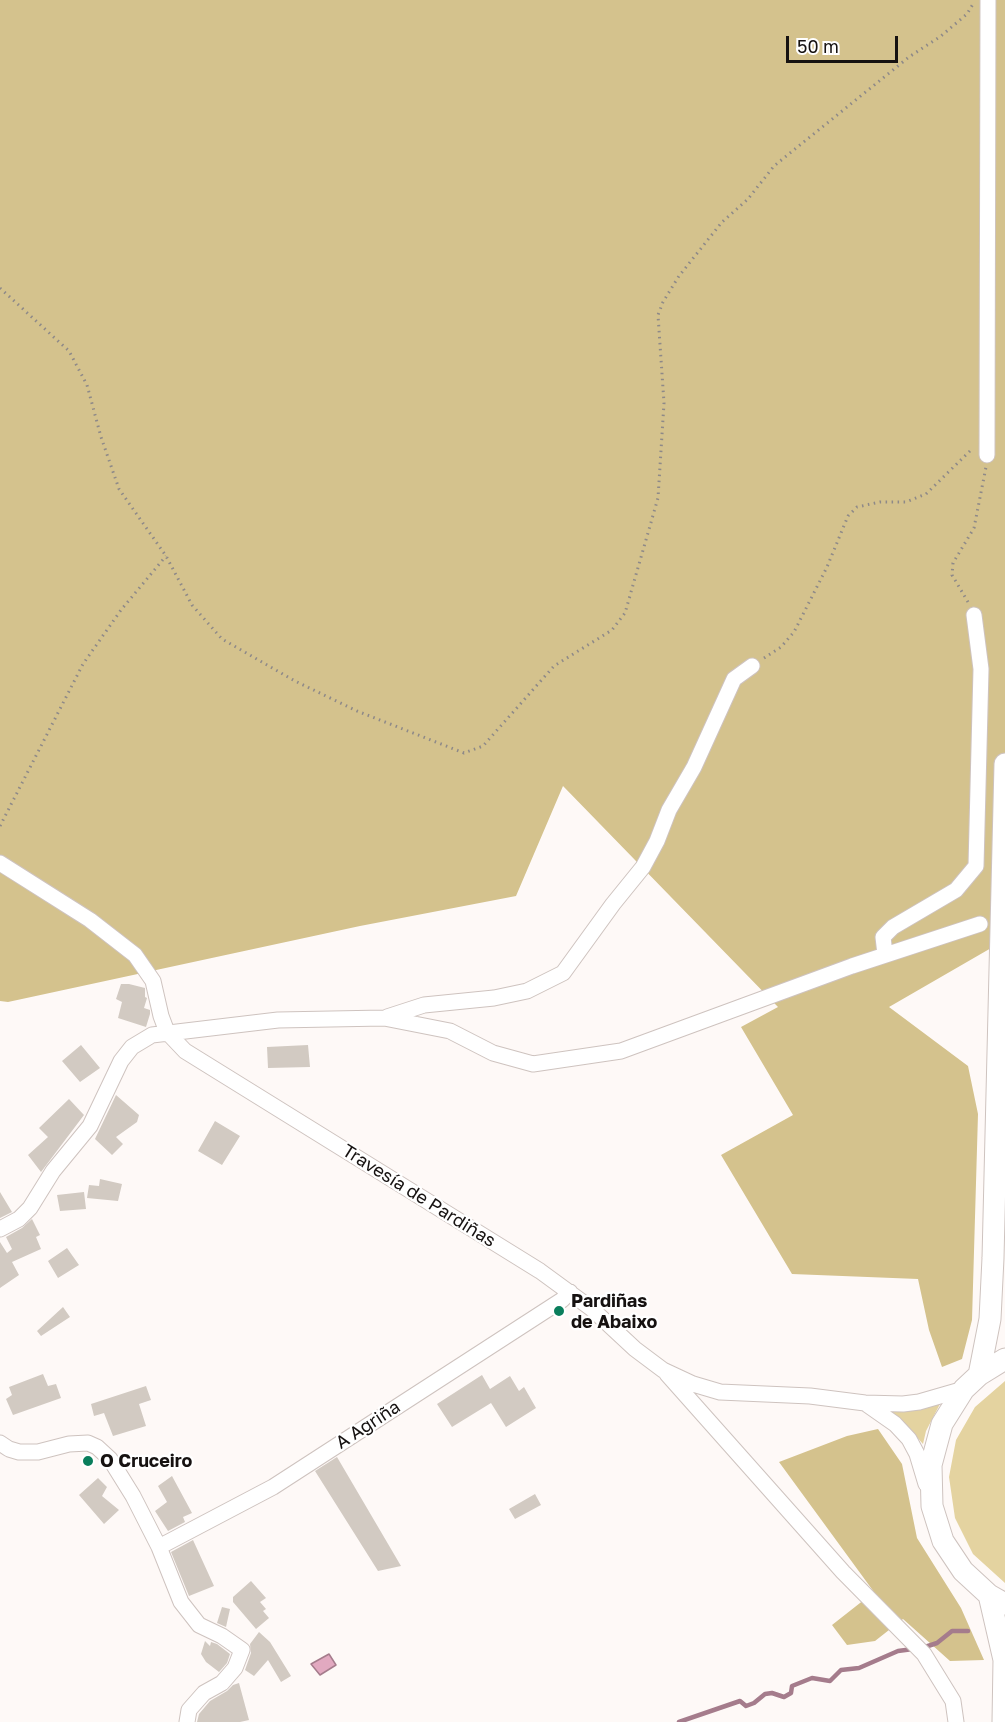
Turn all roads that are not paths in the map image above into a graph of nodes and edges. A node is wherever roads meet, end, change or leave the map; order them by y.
1 (988, 0) edge
2 (987, 448) road end
3 (974, 615) road end
4 (752, 666) road end
5 (1005, 764) edge
6 (0, 863) edge
7 (980, 924) dead end
8 (885, 954) junction
9 (384, 1018) junction
10 (167, 1032) junction
11 (0, 1229) edge
12 (570, 1292) junction
13 (1005, 1359) edge
14 (663, 1370) junction
15 (972, 1382) junction
16 (865, 1403) junction
17 (0, 1443) edge
18 (932, 1506) junction
19 (159, 1547) junction
20 (997, 1600) edge
21 (187, 1722) edge
22 (956, 1722) edge
23 (1003, 1722) edge

1 - 2 street
3 - 8 street
4 - 9 street
5 - 15 highway
6 - 10 street
7 - 8 street
8 - 9 street
9 - 10 street
10 - 11 street
10 - 12 street, Travesía de Pardiñas
12 - 14 street, Travesía de Pardiñas
12 - 19 street, A Agriña
13 - 15 highway
14 - 16 street
14 - 22 street
15 - 16 street
15 - 18 highway
16 - 18 street
17 - 19 street
18 - 20 highway
19 - 21 street
20 - 23 highway

